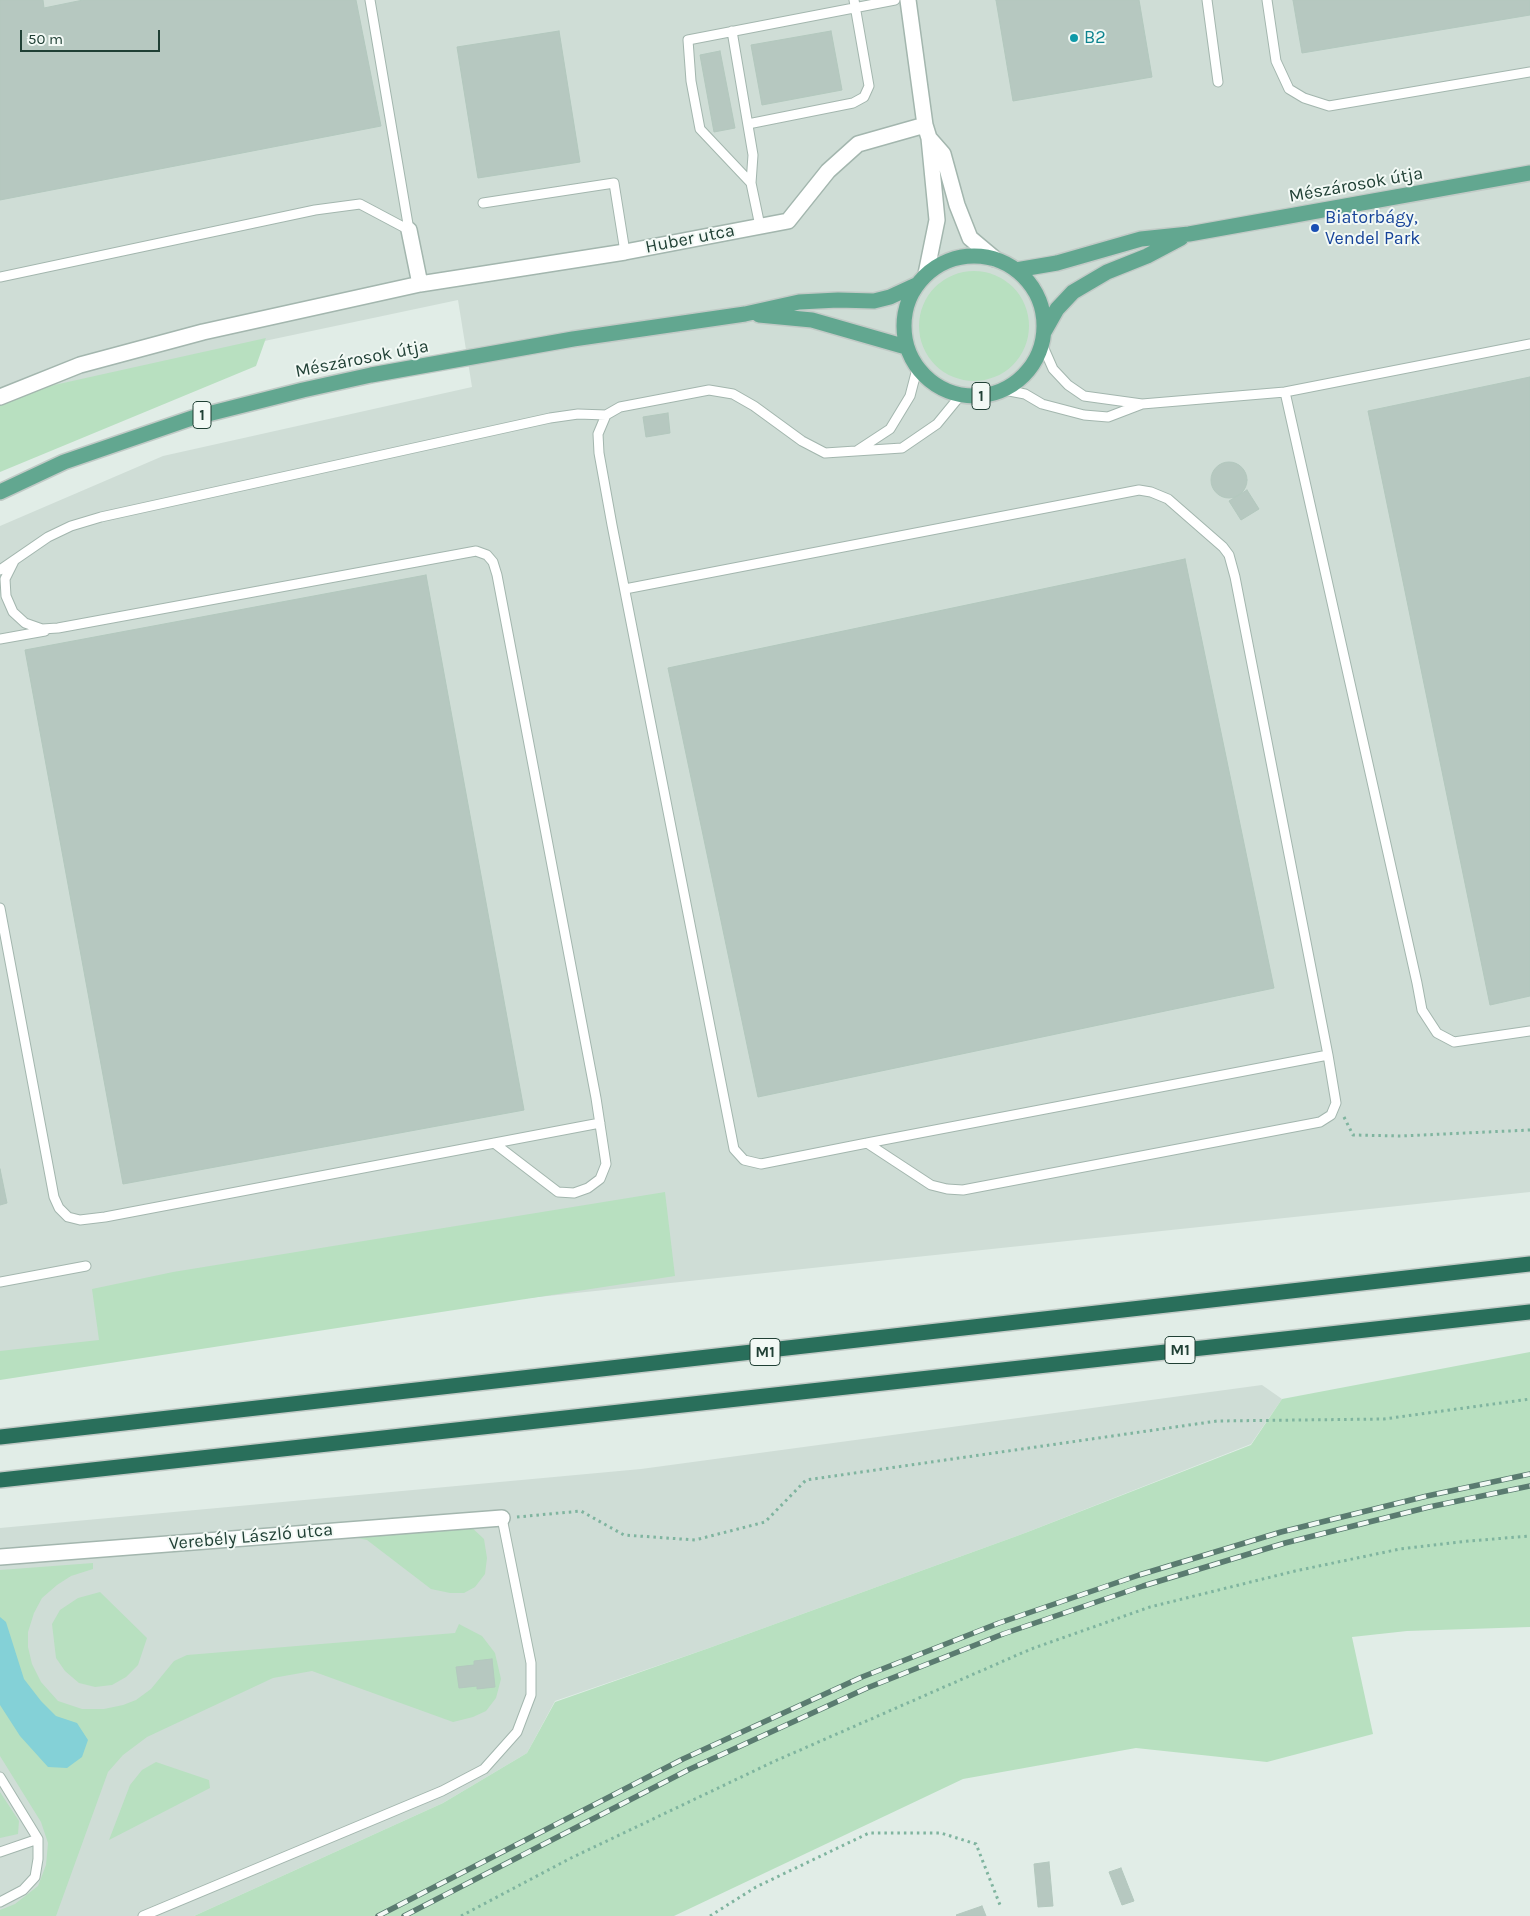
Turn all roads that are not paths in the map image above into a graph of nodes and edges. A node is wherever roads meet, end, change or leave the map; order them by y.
1 (370, 0) edge
2 (895, 0) edge
3 (908, 0) edge
4 (1207, 0) edge
5 (1266, 0) edge
6 (855, 3) edge
7 (732, 31) junction
8 (1530, 72) edge
9 (1218, 82) dead end
10 (748, 124) junction
11 (927, 131) junction
12 (1530, 173) edge
13 (751, 183) junction
14 (483, 203) dead end
15 (760, 226) junction
16 (409, 230) junction
17 (1189, 234) junction
18 (625, 252) junction
19 (995, 259) junction
20 (1016, 270) junction
21 (0, 277) edge
22 (921, 280) junction
23 (420, 284) junction
24 (745, 314) junction
25 (1043, 338) junction
26 (1530, 344) edge
27 (906, 347) junction
28 (917, 369) junction
29 (1004, 390) junction
30 (1285, 392) junction
31 (960, 396) junction
32 (0, 397) edge
33 (1142, 404) junction
34 (606, 415) junction
35 (854, 452) junction
36 (0, 492) edge
37 (14, 561) junction
38 (0, 570) edge
39 (625, 589) junction
40 (58, 628) junction
41 (0, 639) edge
42 (0, 908) edge
43 (1530, 1031) edge
44 (1328, 1055) junction
45 (600, 1123) junction
46 (494, 1143) junction
47 (867, 1143) junction
48 (1530, 1264) edge
49 (86, 1266) dead end
50 (0, 1282) edge
51 (1530, 1312) edge
52 (0, 1437) edge
53 (0, 1480) edge
54 (502, 1518) joint
55 (0, 1557) edge
56 (0, 1777) edge
57 (38, 1839) junction
58 (0, 1852) edge
59 (0, 1902) edge
60 (143, 1916) edge

1 - 16 lane
2 - 6 lane
3 - 11 street
4 - 9 lane
5 - 8 lane
6 - 7 lane
6 - 10 lane
7 - 10 lane
7 - 13 lane
10 - 13 lane
11 - 15 street, Huber utca
11 - 19 street
11 - 22 street
12 - 17 main road, Mészárosok útja / 1
13 - 15 lane
14 - 18 lane
15 - 18 street, Huber utca
16 - 21 lane
16 - 23 street
17 - 20 main road, Mészárosok útja / 1
17 - 25 main road, Mészárosok útja / 1
18 - 23 street, Huber utca
19 - 20 main road, Mészárosok útja / 1
19 - 22 main road, Mészárosok útja / 1
20 - 25 main road, Mészárosok útja / 1
22 - 24 main road, Mészárosok útja / 1
22 - 27 main road, Mészárosok útja / 1
23 - 32 street, Huber utca
24 - 27 main road, Mészárosok útja / 1
24 - 36 main road, Mészárosok útja / 1
25 - 29 main road, Mészárosok útja / 1
25 - 33 lane
26 - 30 lane
27 - 28 main road, Mészárosok útja / 1
28 - 31 main road, Mészárosok útja / 1
28 - 35 lane
29 - 31 main road, Mészárosok útja / 1
29 - 33 lane
30 - 33 lane
30 - 43 lane
31 - 35 lane
34 - 35 lane
34 - 37 lane
34 - 39 lane
37 - 38 lane
37 - 40 lane
39 - 44 lane
39 - 47 lane
40 - 41 lane
40 - 45 lane
42 - 46 lane
44 - 47 lane
44 - 47 lane
45 - 46 lane
45 - 46 lane
48 - 52 highway, M1
49 - 50 lane
51 - 53 highway, M1
54 - 55 street, Verebély László utca
54 - 60 lane
56 - 57 lane
57 - 58 lane
57 - 59 lane

